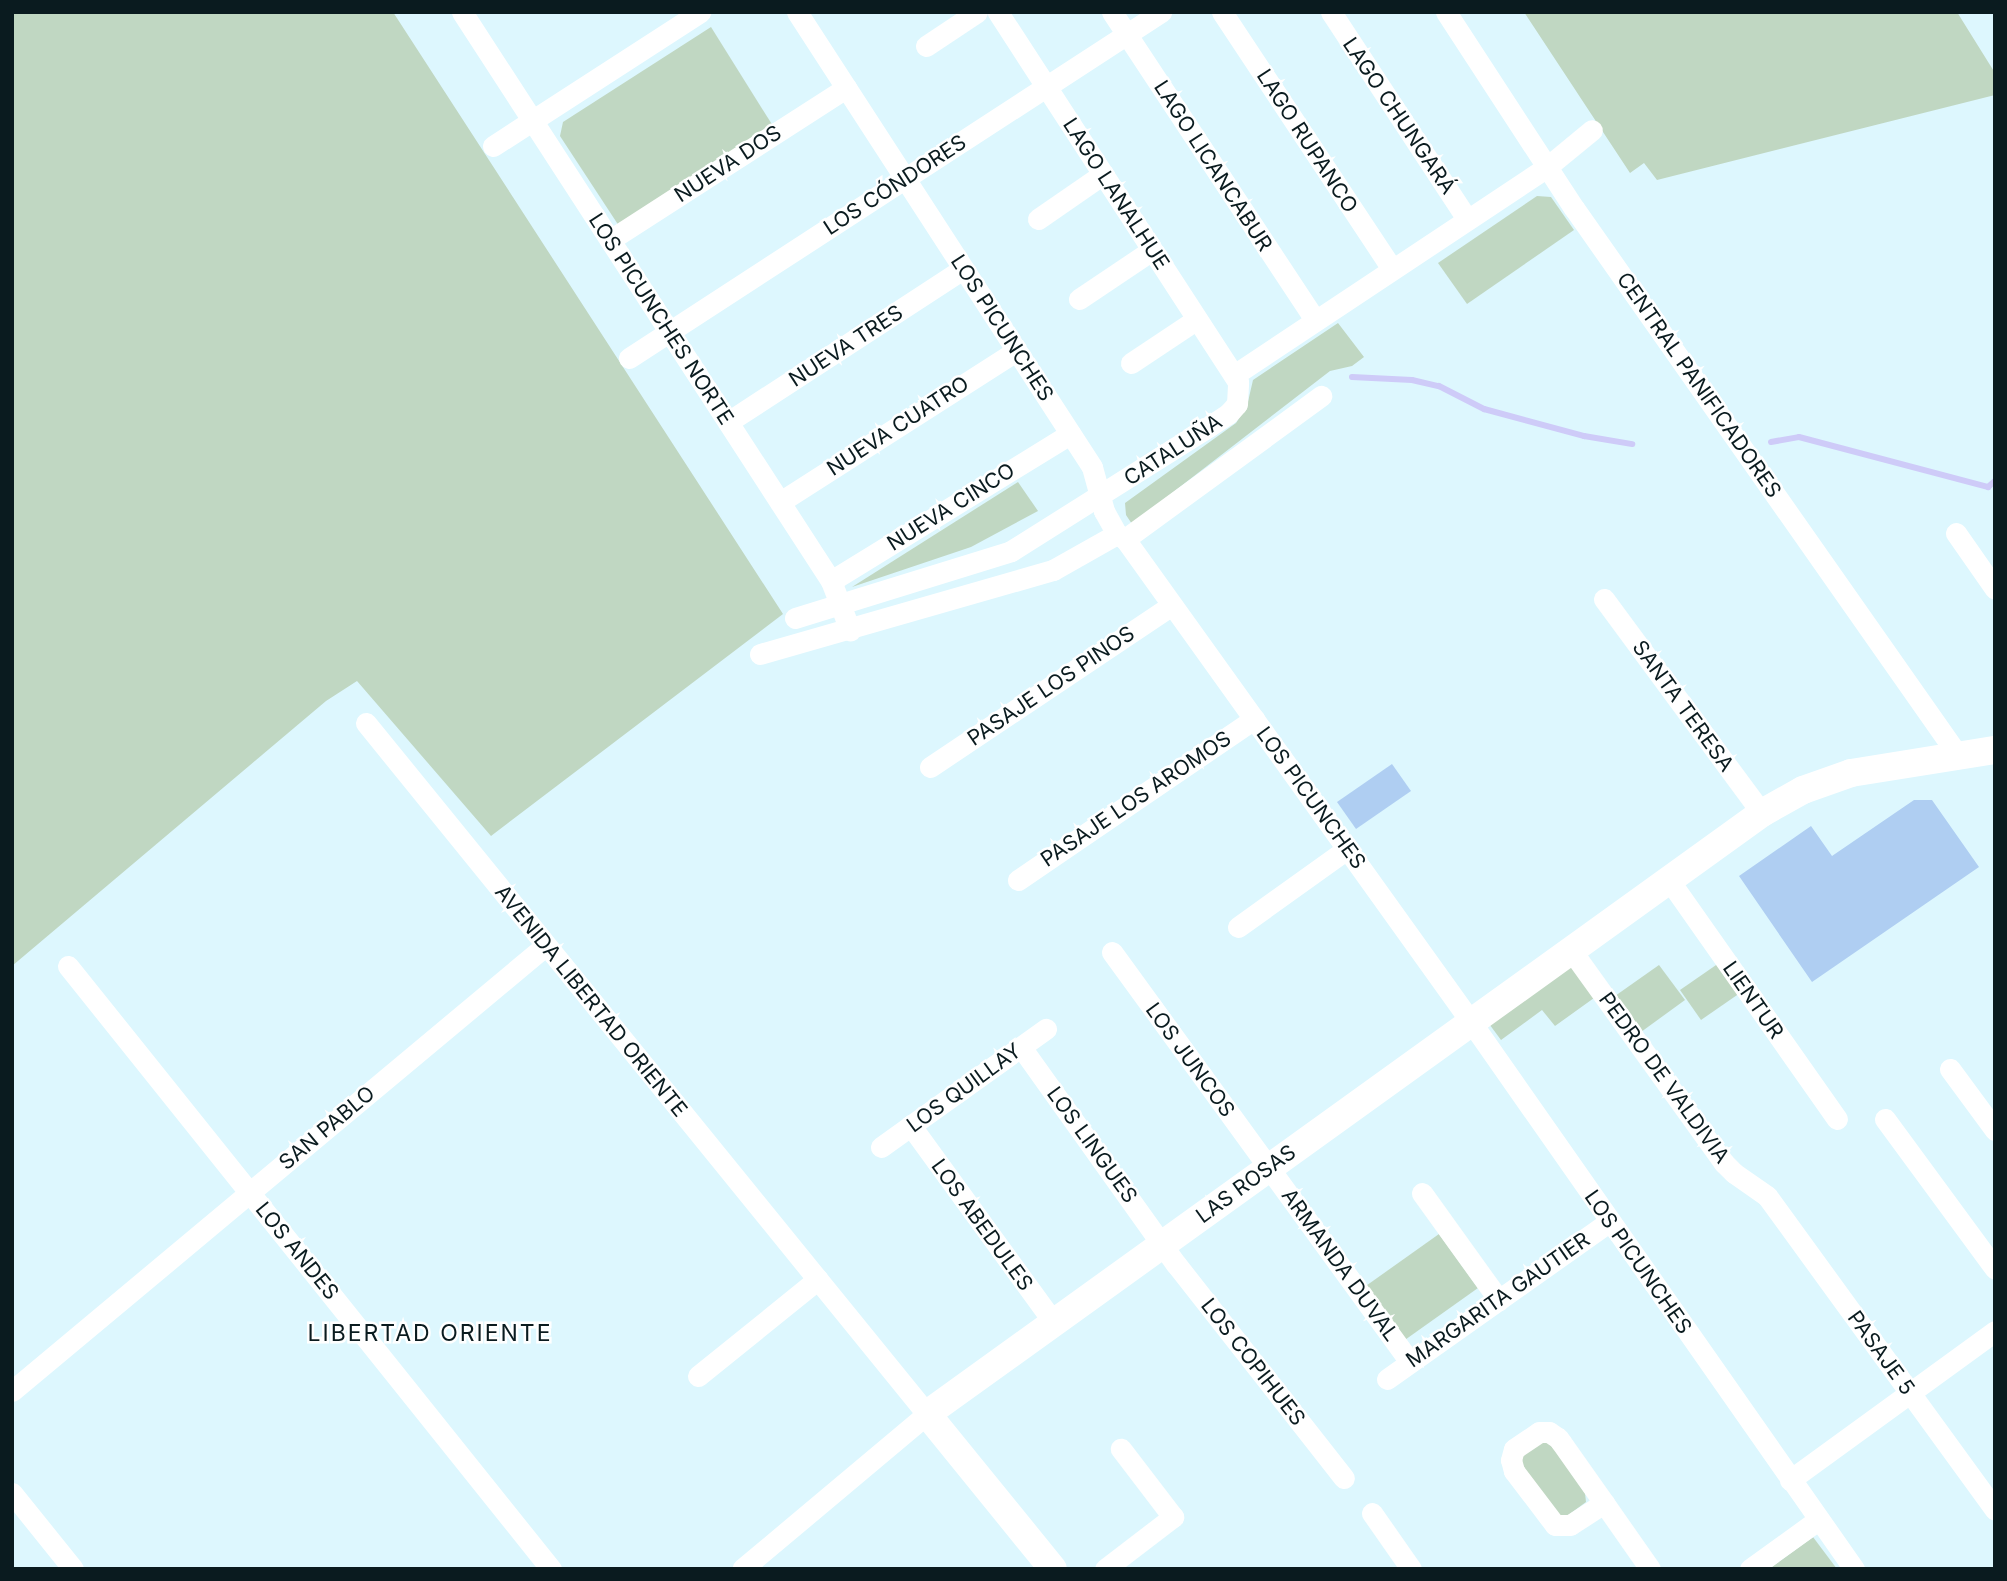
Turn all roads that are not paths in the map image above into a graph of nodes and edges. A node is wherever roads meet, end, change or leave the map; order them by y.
1 (700, 12) edge
2 (797, 12) edge
3 (977, 12) edge
4 (998, 12) edge
5 (1112, 12) edge
6 (1161, 12) edge
7 (1222, 12) edge
8 (1331, 12) edge
9 (1446, 12) edge
10 (472, 16) edge
11 (1126, 35) junction
12 (926, 46) dead end
13 (1046, 87) junction
14 (846, 88) junction
15 (532, 120) junction
16 (1592, 130) dead end
17 (493, 146) dead end
18 (1547, 166) junction
19 (1103, 174) junction
20 (905, 179) junction
21 (1038, 219) dead end
22 (1467, 219) junction
23 (610, 240) junction
24 (1152, 250) junction
25 (963, 269) junction
26 (1392, 269) junction
27 (1079, 299) dead end
28 (1197, 319) junction
29 (1315, 320) junction
30 (670, 332) junction
31 (1016, 351) junction
32 (629, 358) dead end
33 (1131, 363) dead end
34 (1234, 375) junction
35 (1321, 396) dead end
36 (728, 422) junction
37 (1070, 434) junction
38 (1101, 497) junction
39 (780, 502) junction
40 (1956, 533) dead end
41 (1121, 536) junction
42 (831, 581) junction
43 (1995, 589) edge
44 (1604, 599) dead end
45 (842, 605) junction
46 (1172, 605) junction
47 (794, 618) dead end
48 (850, 630) junction
49 (760, 654) dead end
50 (1254, 719) junction
51 (366, 723) dead end
52 (1995, 750) edge
53 (1957, 754) junction
54 (930, 767) dead end
55 (1762, 813) junction
56 (1347, 849) junction
57 (1018, 880) dead end
58 (1669, 880) junction
59 (1238, 927) dead end
60 (545, 946) junction
61 (1571, 950) junction
62 (1112, 952) dead end
63 (68, 966) dead end
64 (1471, 1022) junction
65 (1046, 1029) dead end
66 (1021, 1047) junction
67 (1950, 1069) dead end
68 (1837, 1119) dead end
69 (1885, 1119) dead end
70 (911, 1126) junction
71 (1995, 1130) edge
72 (881, 1147) dead end
73 (1269, 1168) junction
74 (250, 1192) junction
75 (1422, 1193) dead end
76 (1767, 1196) joint
77 (1610, 1221) junction
78 (1163, 1244) junction
79 (1995, 1269) edge
80 (818, 1279) junction
81 (1499, 1300) junction
82 (1054, 1323) junction
83 (1995, 1331) edge
84 (1410, 1362) junction
85 (698, 1376) dead end
86 (1387, 1379) dead end
87 (12, 1391) edge
88 (1910, 1393) junction
89 (927, 1414) junction
90 (1121, 1449) dead end
91 (1344, 1478) dead end
92 (1790, 1480) junction
93 (12, 1493) edge
94 (1604, 1503) junction
95 (1995, 1510) edge
96 (1373, 1513) dead end
97 (1818, 1520) junction
98 (1041, 1564) edge
99 (73, 1569) edge
100 (551, 1569) edge
101 (741, 1569) edge
102 (1105, 1569) edge
103 (1411, 1569) edge
104 (1650, 1569) edge
105 (1750, 1569) edge
106 (1854, 1569) edge

1 - 15 street
2 - 14 street, LOS PICUNCHES
3 - 12 street
4 - 13 street, LAGO LANALHUE
5 - 11 street, LAGO LICANCABUR
6 - 11 street, LOS CÓNDORES
7 - 26 street, LAGO RUPANCO
8 - 22 street, LAGO CHUNGARÁ
9 - 18 street, CENTRAL PANIFICADORES
10 - 15 street, LOS PICUNCHES NORTE
11 - 13 street, LOS CÓNDORES
11 - 29 street, LAGO LICANCABUR
13 - 19 street, LAGO LANALHUE
13 - 20 street, LOS CÓNDORES
14 - 20 street, LOS PICUNCHES
14 - 23 street, NUEVA DOS
15 - 17 street
15 - 23 street, LOS PICUNCHES NORTE
16 - 18 street
18 - 22 street
18 - 53 street, CENTRAL PANIFICADORES
19 - 21 street
19 - 24 street, LAGO LANALHUE
20 - 25 street, LOS PICUNCHES
20 - 30 street, LOS CÓNDORES
22 - 26 street
23 - 30 street, LOS PICUNCHES NORTE
24 - 27 street
24 - 28 street, LAGO LANALHUE
25 - 31 street, LOS PICUNCHES
25 - 36 street, NUEVA TRES
26 - 29 street
28 - 33 street
28 - 34 street, LAGO LANALHUE
29 - 34 street
30 - 32 street, LOS CÓNDORES
30 - 36 street, LOS PICUNCHES NORTE
31 - 37 street, LOS PICUNCHES
31 - 39 street, NUEVA CUATRO
34 - 38 street, CATALUÑA
35 - 41 street
36 - 39 street, LOS PICUNCHES NORTE
37 - 38 street, LOS PICUNCHES
37 - 42 street, NUEVA CINCO
38 - 41 street, LOS PICUNCHES
38 - 45 street, CATALUÑA
39 - 42 street, LOS PICUNCHES NORTE
40 - 43 street
41 - 46 street, LOS PICUNCHES
41 - 48 street
42 - 45 street, LOS PICUNCHES NORTE
44 - 55 street, SANTA TERESA
45 - 47 street, CATALUÑA
45 - 48 street, LOS PICUNCHES NORTE
46 - 50 street, LOS PICUNCHES
46 - 54 street, PASAJE LOS PINOS
48 - 49 street
50 - 56 street, LOS PICUNCHES
50 - 57 street, PASAJE LOS AROMOS
51 - 60 street, AVENIDA LIBERTAD ORIENTE
52 - 53 main road, LAS ROSAS
53 - 55 main road, LAS ROSAS
55 - 58 main road, LAS ROSAS
56 - 59 street
56 - 64 street, LOS PICUNCHES
58 - 61 main road, LAS ROSAS
58 - 68 street, LIENTUR
60 - 74 street, SAN PABLO
60 - 80 street, AVENIDA LIBERTAD ORIENTE
61 - 64 main road, LAS ROSAS
61 - 76 street, PEDRO DE VALDIVIA
62 - 73 street, LOS JUNCOS
63 - 74 street, LOS ANDES
64 - 73 main road, LAS ROSAS
64 - 77 street, LOS PICUNCHES
65 - 66 street, LOS QUILLAY
66 - 70 street, LOS QUILLAY
66 - 78 street, LOS LINGUES
67 - 71 street
69 - 79 street
70 - 72 street, LOS QUILLAY
70 - 82 street, LOS ABEDULES
73 - 78 main road, LAS ROSAS
73 - 84 street, ARMANDA DUVAL
74 - 87 street, SAN PABLO
74 - 100 street, LOS ANDES
75 - 81 street
76 - 88 street, PASAJE 5
77 - 81 street, MARGARITA GAUTIER
77 - 92 street, LOS PICUNCHES
78 - 82 main road, LAS ROSAS
78 - 91 street, LOS COPIHUES
80 - 85 street
80 - 89 street, AVENIDA LIBERTAD ORIENTE
81 - 84 street, MARGARITA GAUTIER
82 - 89 main road, LAS ROSAS
83 - 88 street
84 - 86 street, MARGARITA GAUTIER
88 - 92 street
88 - 95 street, PASAJE 5
89 - 98 main road, AVENIDA LIBERTAD ORIENTE
89 - 101 street, LAS ROSAS
90 - 102 street
92 - 97 street, LOS PICUNCHES
93 - 99 street
94 - 94 street
94 - 104 street
96 - 103 street
97 - 105 street
97 - 106 street, LOS PICUNCHES

